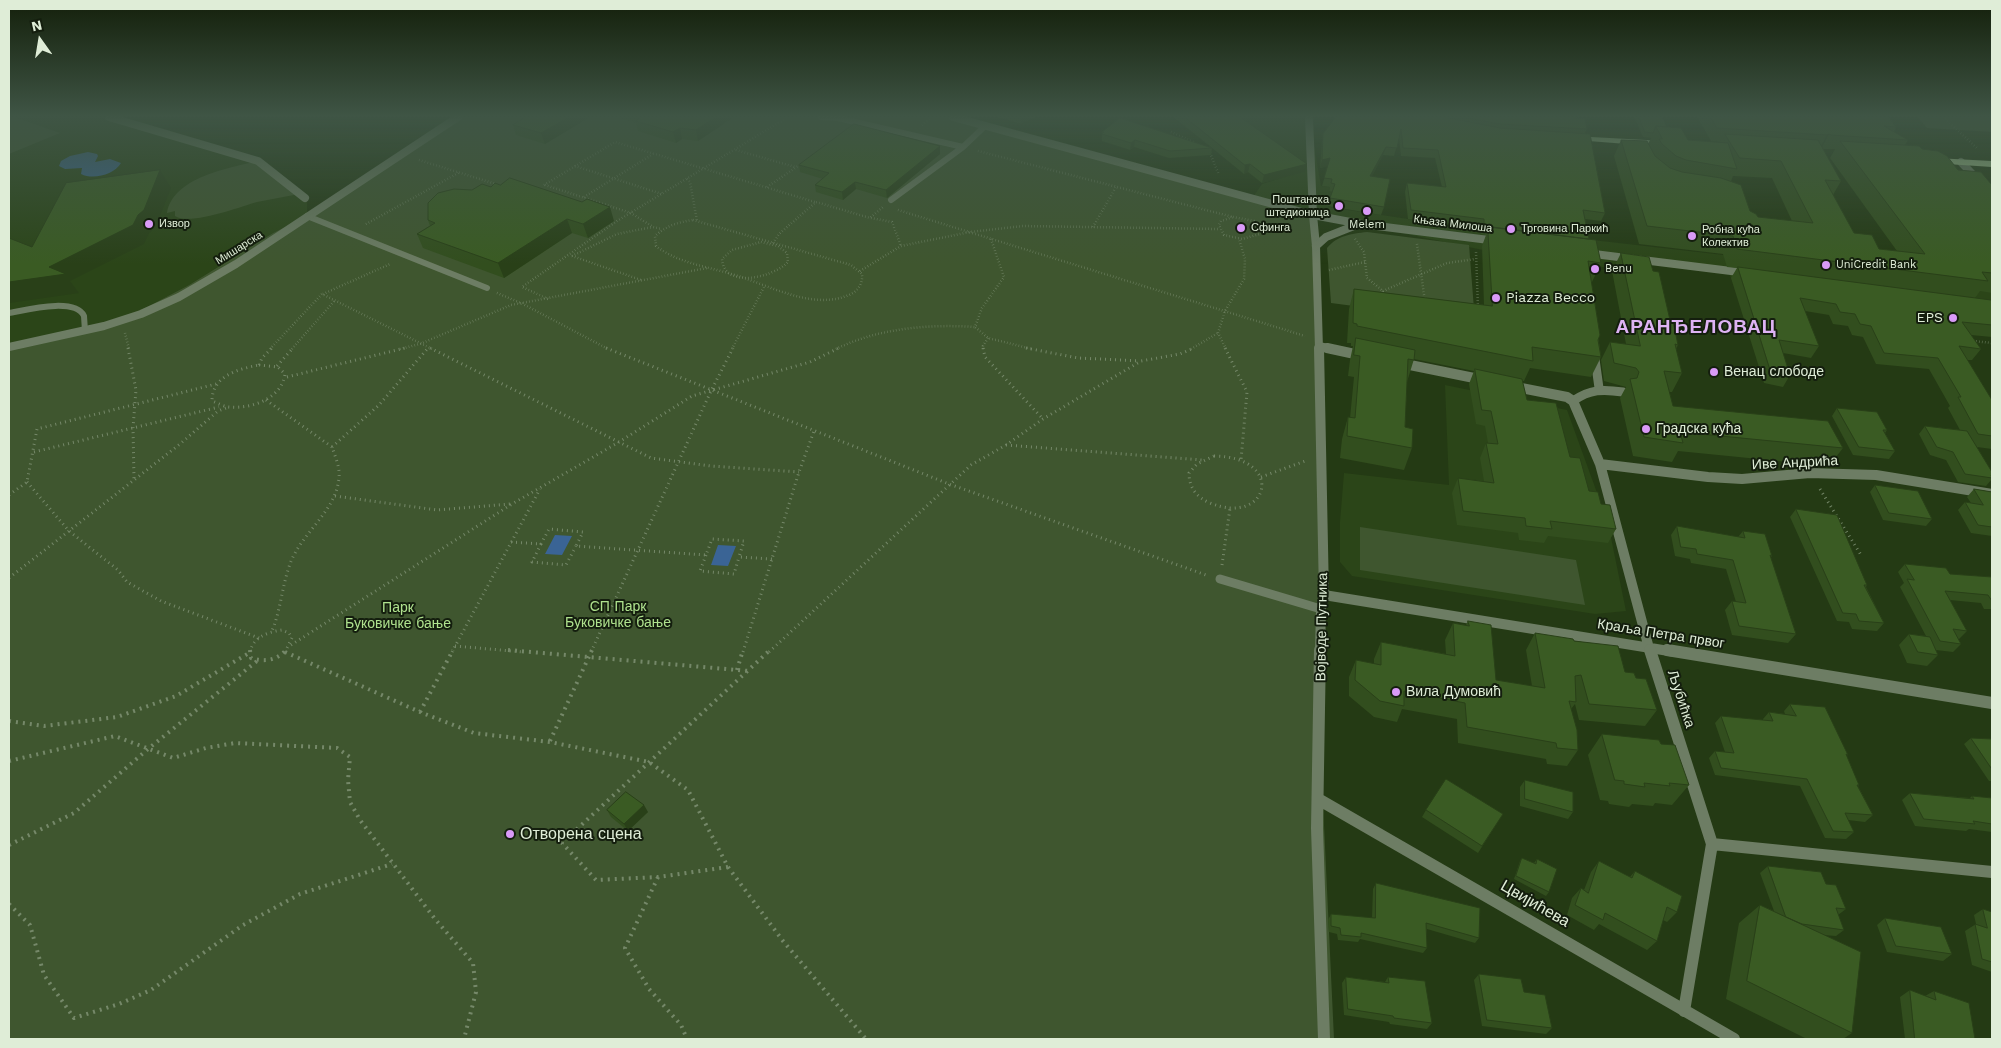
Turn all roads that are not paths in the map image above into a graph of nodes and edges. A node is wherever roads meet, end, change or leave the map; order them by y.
1 (265, 166) edge
2 (383, 166) edge
3 (937, 166) edge
4 (1133, 166) edge
5 (1307, 166) edge
6 (1965, 166) edge
7 (1992, 195) edge
8 (305, 198) dead end
9 (891, 200) dead end
10 (1312, 215) junction
11 (307, 216) junction
12 (1361, 224) junction
13 (1505, 242) edge
14 (1316, 246) junction
15 (1574, 251) edge
16 (1758, 275) edge
17 (488, 288) road end
18 (9, 313) edge
19 (85, 331) junction
20 (1316, 342) junction
21 (9, 347) edge
22 (1375, 358) edge
23 (1595, 359) edge
24 (1390, 361) edge
25 (1599, 388) junction
26 (1623, 392) dead end
27 (1573, 400) junction
28 (1600, 464) junction
29 (1992, 494) edge
30 (1220, 580) road end
31 (1324, 595) junction
32 (1321, 609) junction
33 (1649, 647) junction
34 (1992, 702) edge
35 (1318, 799) junction
36 (1712, 844) junction
37 (1992, 872) edge
38 (1684, 1011) junction
39 (1324, 1039) edge
40 (1734, 1039) edge

1 - 8 street
2 - 11 street, Мишарска
3 - 9 lane
4 - 10 street, Књаза Милоша
5 - 10 street, Војводе Путника
6 - 7 street
10 - 12 street, Књаза Милоша
10 - 14 street, Војводе Путника
11 - 17 lane
11 - 19 street, Мишарска
12 - 13 street, Књаза Милоша
12 - 14 street
14 - 20 street, Војводе Путника
15 - 16 street
18 - 19 lane
19 - 21 street, Мишарска
20 - 22 street
20 - 31 street, Војводе Путника
23 - 25 lane
24 - 27 street
25 - 26 lane
25 - 27 lane
27 - 28 street, Љубићка
28 - 29 street, Иве Андрића
28 - 33 street, Љубићка
30 - 32 lane
31 - 32 street, Војводе Путника
31 - 33 street, Краља Петра првог
32 - 35 street, Војводе Путника
33 - 34 street, Краља Петра првог
33 - 36 street, Љубићка
35 - 38 street, Цвијићева
35 - 39 street, Војводе Путника
36 - 37 street
36 - 38 street, Љубићка
38 - 40 street, Цвијићева

